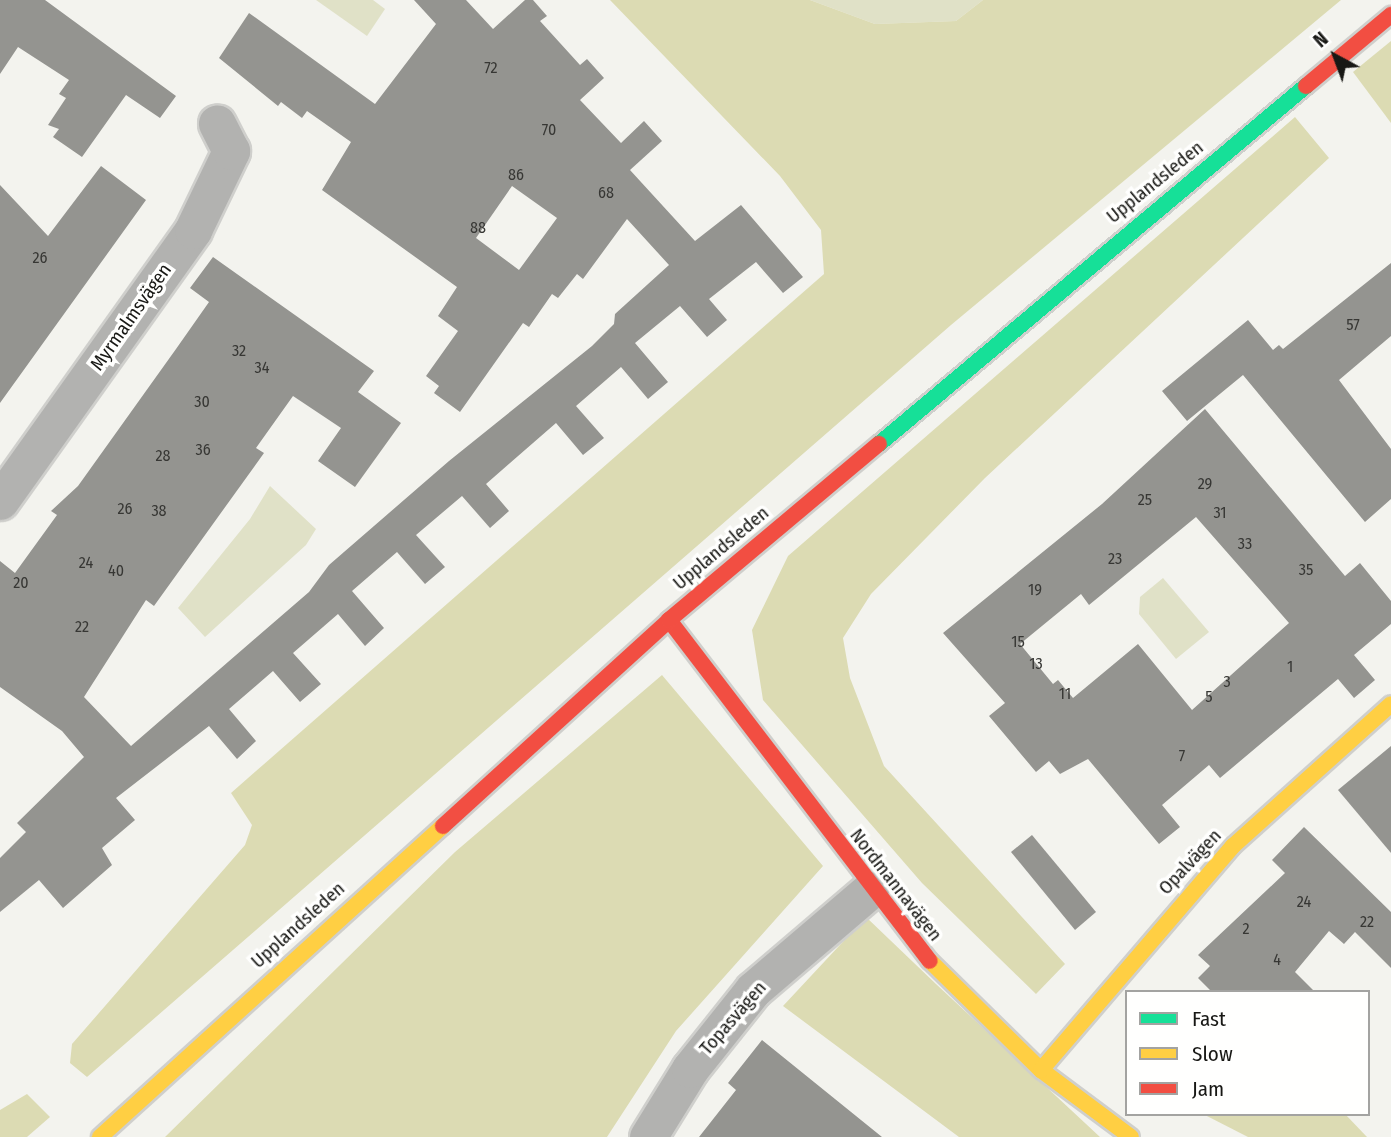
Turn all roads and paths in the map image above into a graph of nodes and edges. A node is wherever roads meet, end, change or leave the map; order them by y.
1 (1391, 15) edge
2 (217, 123) dead end
3 (0, 501) edge
4 (669, 620) junction
5 (1391, 704) edge
6 (870, 890) junction
7 (1041, 1069) junction
8 (100, 1137) edge
9 (648, 1137) edge
10 (1131, 1137) edge

1 - 4 street, Upplandsleden
2 - 3 street, Myrmalmsvägen
4 - 6 street, Nordmannavägen
4 - 8 street, Upplandsleden
5 - 7 street, Opalvägen
6 - 7 street, Nordmannavägen
6 - 9 street, Topasvägen
7 - 10 street, Nordmannavägen

